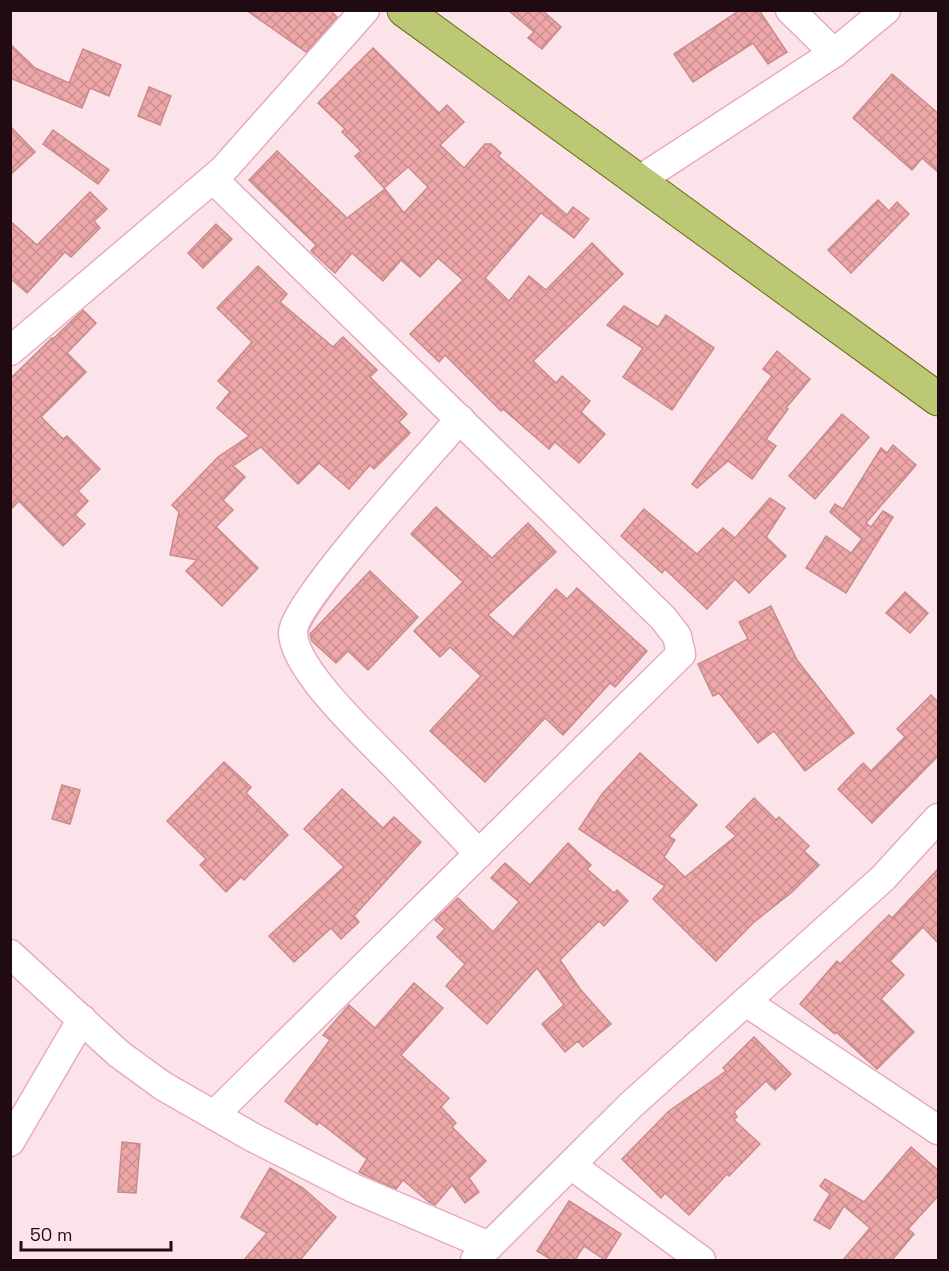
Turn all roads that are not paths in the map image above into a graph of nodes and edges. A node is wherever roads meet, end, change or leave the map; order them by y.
1 (365, 10) edge
2 (404, 10) edge
3 (790, 10) edge
4 (886, 10) edge
5 (834, 53) junction
6 (213, 178) junction
7 (638, 181) junction
8 (10, 351) edge
9 (939, 399) edge
10 (460, 419) junction
11 (939, 818) edge
12 (479, 854) junction
13 (10, 954) edge
14 (746, 1002) junction
15 (82, 1020) junction
16 (214, 1115) junction
17 (939, 1130) edge
18 (10, 1142) edge
19 (571, 1165) junction
20 (482, 1253) edge
21 (701, 1260) edge

1 - 6 street
2 - 7 main road
3 - 5 street
4 - 5 street
5 - 7 street
6 - 8 street
6 - 10 street
7 - 9 main road
10 - 12 street
10 - 12 street
11 - 14 street
12 - 16 street
13 - 15 street
14 - 17 street
14 - 19 street
15 - 16 street
15 - 18 street
16 - 20 street
19 - 20 street
19 - 21 street

